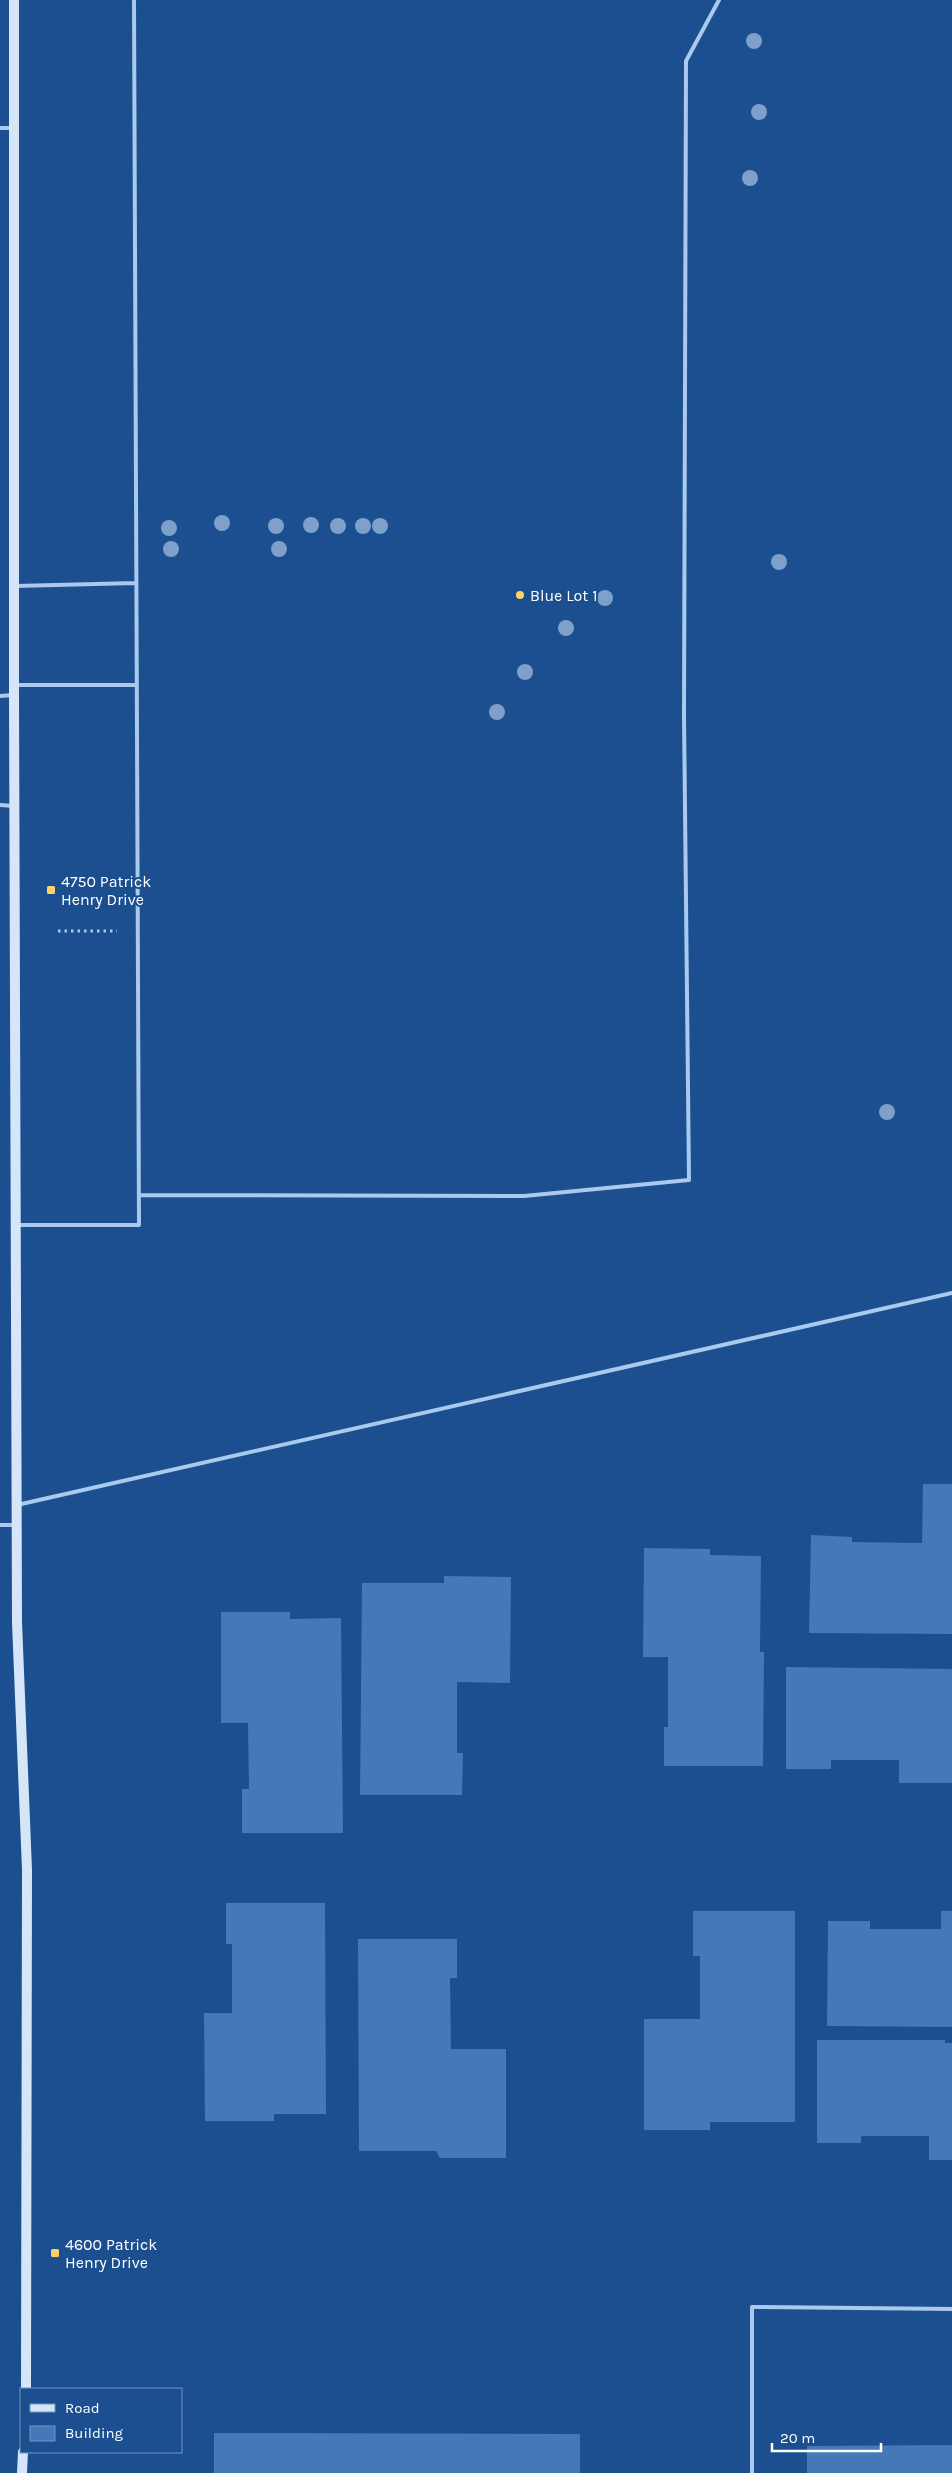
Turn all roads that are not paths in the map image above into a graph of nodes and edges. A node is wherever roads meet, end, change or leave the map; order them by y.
1 (14, 0) edge
2 (134, 0) edge
3 (719, 0) edge
4 (0, 128) edge
5 (14, 128) junction
6 (136, 584) junction
7 (14, 586) junction
8 (137, 685) junction
9 (14, 690) junction
10 (0, 696) edge
11 (0, 805) edge
12 (14, 806) junction
13 (139, 1195) junction
14 (17, 1225) junction
15 (952, 1293) edge
16 (17, 1505) junction
17 (0, 1525) edge
18 (17, 1525) junction
19 (952, 2308) edge
20 (26, 2388) edge
21 (23, 2453) edge
22 (22, 2473) edge
23 (752, 2473) edge

1 - 5 street
2 - 6 lane
3 - 13 lane
4 - 5 lane
5 - 7 street
6 - 7 lane
6 - 8 lane
7 - 9 street
8 - 9 lane
8 - 13 lane
9 - 10 lane
9 - 12 street
11 - 12 lane
12 - 14 street
13 - 14 lane
14 - 16 street
15 - 16 lane
16 - 18 street
17 - 18 lane
18 - 20 street
19 - 23 lane
21 - 22 street

